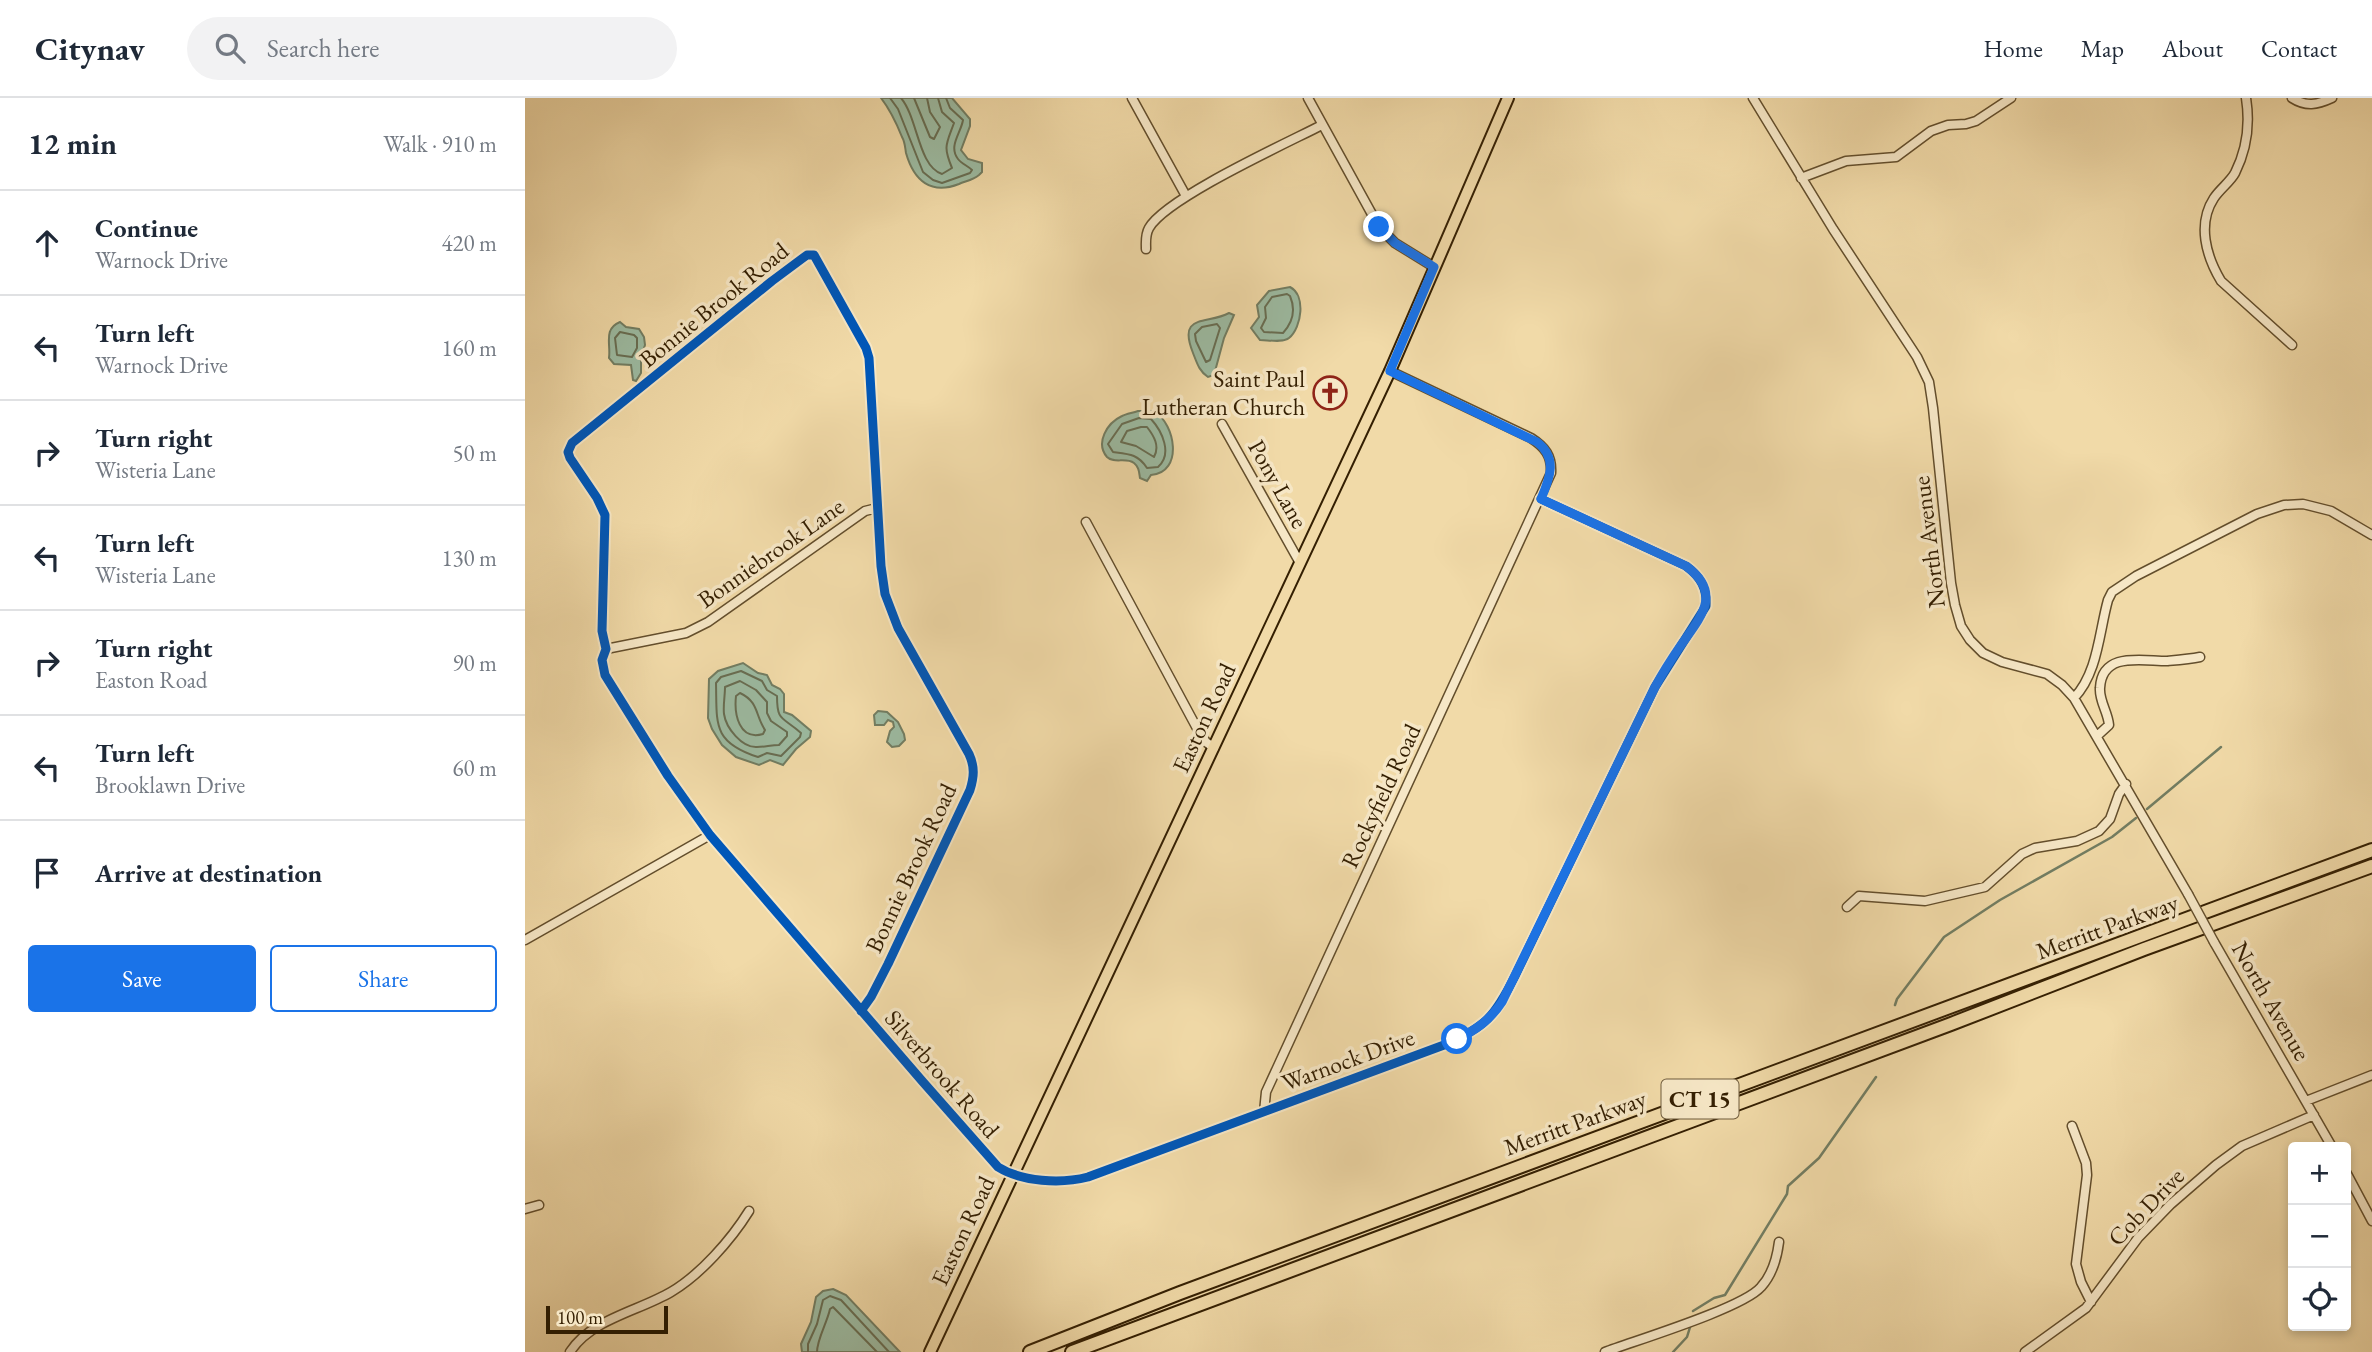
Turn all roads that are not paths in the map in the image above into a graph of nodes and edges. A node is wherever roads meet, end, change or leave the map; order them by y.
1 (1132, 98) edge
2 (1308, 98) edge
3 (1508, 98) edge
4 (1753, 98) edge
5 (2011, 98) edge
6 (2246, 98) edge
7 (2292, 98) edge
8 (2332, 98) edge
9 (1322, 125) junction
10 (1801, 178) junction
11 (1186, 196) junction
12 (1146, 250) dead end
13 (1434, 267) junction
14 (2292, 345) dead end
15 (1390, 371) junction
16 (1222, 424) dead end
17 (1541, 499) junction
18 (877, 508) junction
19 (1087, 525) dead end
20 (2372, 535) edge
21 (1300, 563) junction
22 (606, 649) junction
23 (2200, 657) dead end
24 (2074, 698) junction
25 (2097, 736) junction
26 (1214, 748) junction
27 (2126, 785) junction
28 (709, 835) junction
29 (2372, 850) edge
30 (2372, 866) edge
31 (1847, 907) dead end
32 (525, 940) edge
33 (861, 1011) junction
34 (2372, 1074) edge
35 (2306, 1101) junction
36 (1264, 1112) junction
37 (2314, 1115) junction
38 (2073, 1126) dead end
39 (2329, 1142) edge
40 (1013, 1173) junction
41 (2351, 1181) edge
42 (539, 1205) dead end
43 (525, 1209) edge
44 (749, 1211) dead end
45 (2372, 1221) edge
46 (1779, 1242) dead end
47 (2091, 1302) junction
48 (1626, 1348) edge
49 (571, 1352) edge
50 (930, 1352) edge
51 (1030, 1352) edge
52 (1072, 1352) edge
53 (1605, 1352) edge
54 (2025, 1352) edge

1 - 11 street
2 - 9 street
3 - 13 main road, Easton Road
4 - 10 street, North Avenue
5 - 10 street
6 - 14 street
7 - 8 street
9 - 11 street
9 - 13 street
10 - 24 street, North Avenue
11 - 12 street
13 - 15 main road, Easton Road
15 - 17 street, Rockyfield Road
15 - 21 main road, Easton Road
16 - 21 street, Pony Lane
17 - 36 street, Rockyfield Road
17 - 36 street, Warnock Drive
18 - 22 street, Bonniebrook Lane
18 - 22 street, Bonnie Brook Road
18 - 33 street, Bonnie Brook Road
19 - 26 street
20 - 24 street
21 - 26 main road, Easton Road
22 - 28 street, Bonnie Brook Road
23 - 25 street
24 - 25 street, North Avenue
25 - 27 street, North Avenue
26 - 40 main road, Easton Road
27 - 31 street
27 - 35 street, North Avenue, bridge
28 - 32 street
28 - 33 street, Silverbrook Road
29 - 51 highway, Merritt Parkway / CT 15
30 - 52 highway, Merritt Parkway / CT 15
33 - 40 street, Silverbrook Road
34 - 35 street
35 - 37 street, North Avenue
36 - 40 street, Warnock Drive
37 - 39 street, North Avenue
37 - 47 street, Cob Drive
38 - 47 street
40 - 50 main road, Easton Road
41 - 45 street
42 - 43 street
44 - 49 street
46 - 48 street
47 - 54 street, Cob Drive
48 - 53 street

